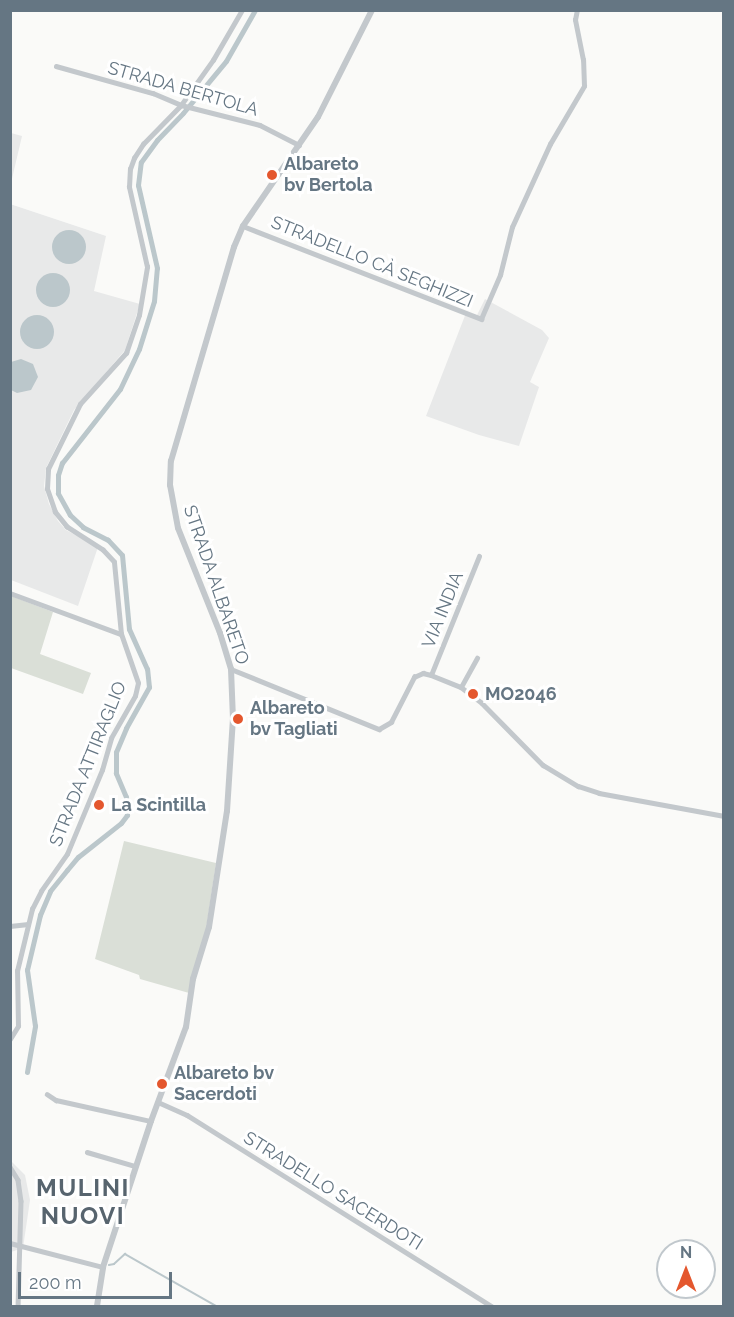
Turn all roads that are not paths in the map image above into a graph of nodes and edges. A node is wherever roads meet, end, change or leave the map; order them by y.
1 (242, 10) edge
2 (372, 10) edge
3 (577, 10) edge
4 (56, 66) dead end
5 (181, 105) junction
6 (299, 145) junction
7 (243, 226) junction
8 (479, 556) dead end
9 (10, 593) edge
10 (121, 634) junction
11 (477, 658) dead end
12 (231, 669) junction
13 (431, 675) junction
14 (461, 687) junction
15 (723, 816) edge
16 (28, 924) junction
17 (10, 926) edge
18 (10, 1039) edge
19 (47, 1094) dead end
20 (158, 1102) junction
21 (151, 1121) junction
22 (87, 1152) dead end
23 (135, 1166) junction
24 (10, 1167) edge
25 (10, 1243) edge
26 (22, 1246) junction
27 (103, 1267) junction
28 (18, 1306) edge
29 (97, 1306) edge
30 (492, 1306) edge

1 - 5 street, STRADA ATTIRAGLIO
2 - 6 street, STRADA ALBARETO
3 - 7 street, STRADELLO CÀ SEGHIZZI
4 - 5 street, STRADA BERTOLA
5 - 6 street, STRADA BERTOLA
5 - 10 street, STRADA ATTIRAGLIO
6 - 7 street, STRADA ALBARETO
7 - 12 street, STRADA ALBARETO
8 - 13 street, VIA INDIA
9 - 10 street
10 - 16 street, STRADA ATTIRAGLIO
11 - 14 street
12 - 13 street
12 - 20 street, STRADA ALBARETO
13 - 14 street
14 - 15 street
16 - 17 street
16 - 18 street, STRADA ATTIRAGLIO
19 - 21 street
20 - 21 street, STRADA ALBARETO
20 - 30 street, STRADELLO SACERDOTI
21 - 23 street, STRADA ALBARETO
22 - 23 street
23 - 27 street, STRADA ALBARETO
24 - 26 street
25 - 26 street
26 - 27 street
26 - 28 street
27 - 29 street, STRADA ALBARETO

